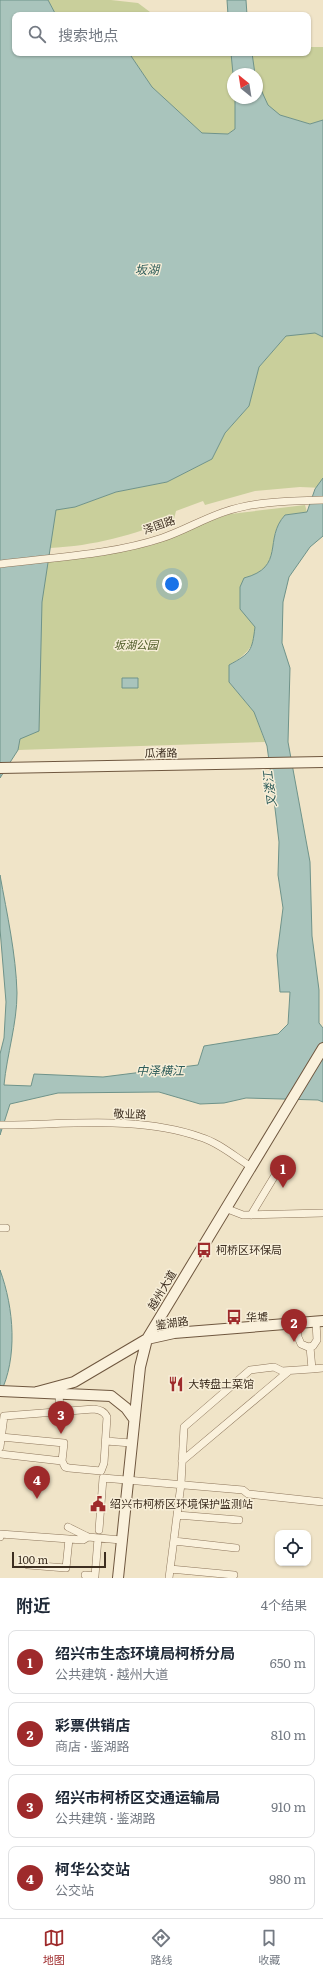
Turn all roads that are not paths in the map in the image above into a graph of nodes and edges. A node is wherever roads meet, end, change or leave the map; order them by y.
1 (323, 500) edge
2 (0, 564) edge
3 (323, 762) edge
4 (0, 768) edge
5 (323, 1048) edge
6 (2, 1125) edge
7 (250, 1166) junction
8 (289, 1172) dead end
9 (225, 1208) junction
10 (323, 1214) edge
11 (251, 1215) junction
12 (320, 1322) edge
13 (296, 1324) junction
14 (147, 1339) junction
15 (310, 1347) junction
16 (323, 1368) edge
17 (312, 1369) junction
18 (289, 1370) junction
19 (0, 1391) edge
20 (37, 1392) junction
21 (59, 1393) junction
22 (60, 1412) junction
23 (134, 1419) junction
24 (1, 1437) junction
25 (106, 1441) junction
26 (131, 1443) junction
27 (0, 1447) edge
28 (0, 1454) edge
29 (62, 1461) junction
30 (182, 1461) junction
31 (128, 1479) junction
32 (181, 1484) junction
33 (323, 1502) edge
34 (177, 1515) junction
35 (239, 1520) dead end
36 (68, 1527) dead end
37 (99, 1530) dead end
38 (0, 1537) edge
39 (88, 1538) junction
40 (98, 1538) junction
41 (69, 1539) junction
42 (121, 1540) junction
43 (174, 1541) junction
44 (236, 1548) dead end
45 (28, 1565) dead end
46 (170, 1569) junction
47 (86, 1575) dead end
48 (234, 1575) dead end
49 (118, 1578) edge
50 (169, 1578) edge

1 - 2 street, 泽国路
3 - 4 street, 瓜渚路
5 - 7 street, 越州大道
6 - 7 street, 敬业路
7 - 9 street, 越州大道
8 - 11 street
9 - 11 street
9 - 14 street, 越州大道
10 - 11 street
12 - 13 street, 鉴湖路
12 - 15 street
13 - 14 street, 鉴湖路
13 - 15 street
14 - 20 street, 鉴湖路
14 - 23 street, 越州大道
15 - 17 street
16 - 17 street
17 - 18 street
18 - 30 street
18 - 30 street
19 - 20 street
20 - 21 street
21 - 22 street
21 - 23 street
22 - 24 street
22 - 25 street
23 - 26 street, 越州大道
24 - 27 street
24 - 29 street
25 - 26 street
25 - 29 street
26 - 31 street, 越州大道
28 - 29 street
30 - 32 street
31 - 32 street
31 - 37 street
31 - 42 street, 越州大道
32 - 33 street
32 - 34 street
34 - 35 street
34 - 43 street
36 - 39 street
38 - 41 street
39 - 40 street
39 - 41 street
40 - 42 street
40 - 47 street
41 - 45 street
42 - 49 street, 越州大道
43 - 44 street
43 - 46 street
46 - 48 street
46 - 50 street

